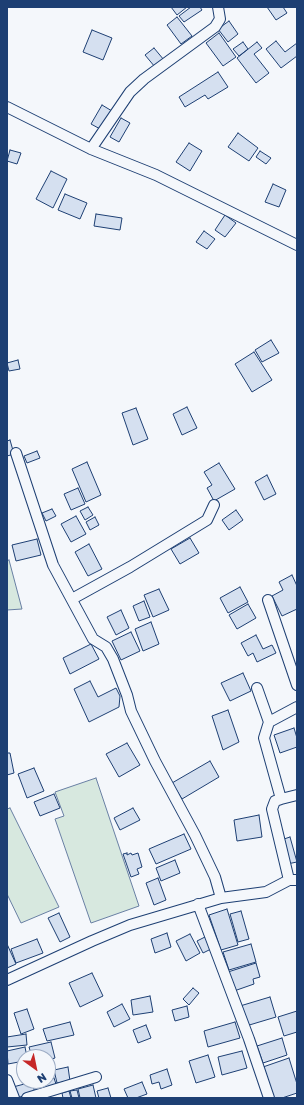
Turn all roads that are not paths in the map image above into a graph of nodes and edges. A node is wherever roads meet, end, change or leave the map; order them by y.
1 (218, 7) edge
2 (7, 107) edge
3 (92, 149) junction
4 (297, 245) edge
5 (16, 453) dead end
6 (214, 505) dead end
7 (72, 599) junction
8 (268, 600) dead end
9 (297, 685) edge
10 (257, 688) dead end
11 (297, 707) edge
12 (269, 722) junction
13 (297, 795) edge
14 (281, 799) junction
15 (293, 880) edge
16 (221, 898) junction
17 (198, 904) junction
18 (7, 980) edge
19 (96, 1078) dead end
20 (7, 1080) edge
21 (14, 1098) edge
22 (27, 1098) edge
23 (269, 1098) edge

1 - 3 street
2 - 3 street
3 - 4 street
5 - 7 street
6 - 7 street
7 - 16 street
8 - 9 street
10 - 12 street
11 - 12 street
12 - 14 street
13 - 14 street
14 - 15 street
15 - 16 street
16 - 17 street
17 - 18 street
17 - 23 street
19 - 22 street
20 - 21 street

